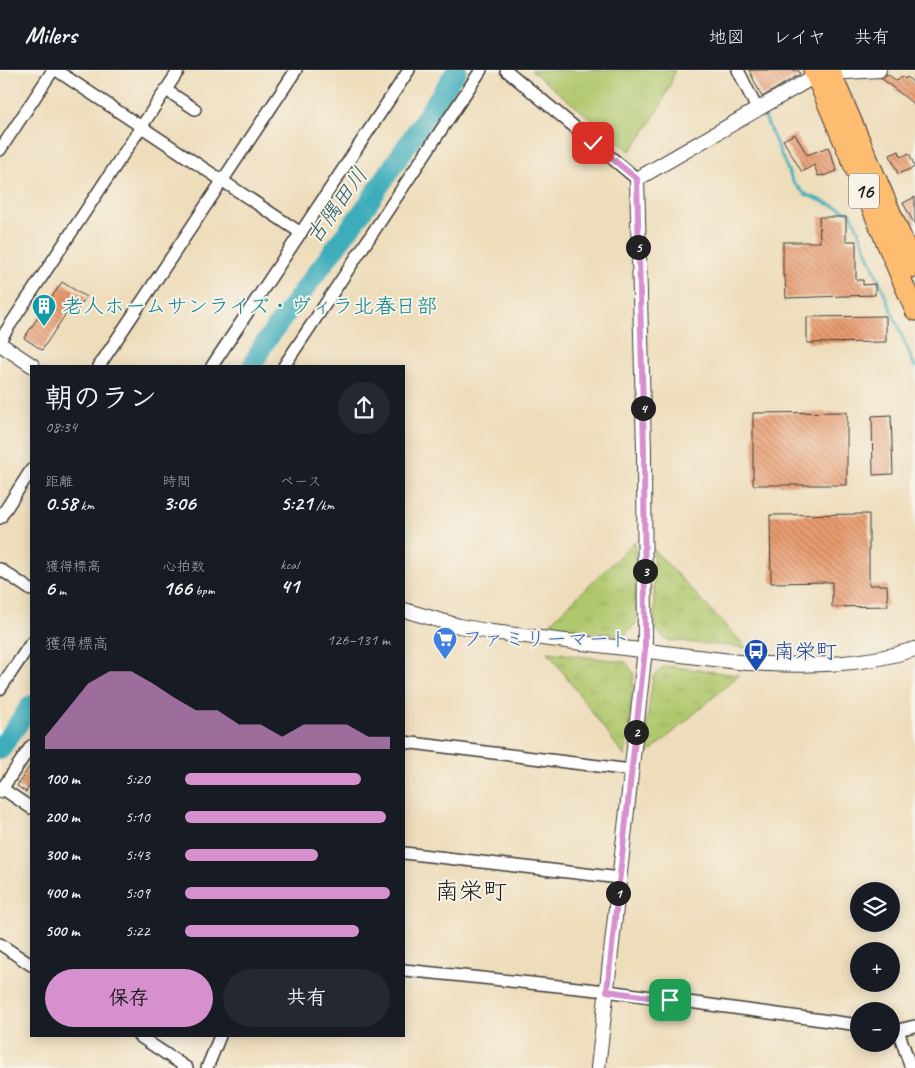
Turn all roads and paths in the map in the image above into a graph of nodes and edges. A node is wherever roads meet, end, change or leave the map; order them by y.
1 (55, 70) edge
2 (179, 70) edge
3 (296, 70) edge
4 (410, 70) edge
5 (481, 70) edge
6 (506, 70) edge
7 (738, 70) edge
8 (879, 70) edge
9 (822, 72) edge
10 (166, 90) junction
11 (195, 109) dead end
12 (757, 109) junction
13 (142, 127) junction
14 (0, 150) edge
15 (637, 179) junction
16 (222, 181) junction
17 (301, 233) junction
18 (915, 268) edge
19 (915, 312) edge
20 (0, 340) edge
21 (0, 344) edge
22 (32, 365) edge
23 (100, 365) edge
24 (213, 365) edge
25 (285, 365) edge
26 (30, 472) edge
27 (0, 518) edge
28 (0, 569) edge
29 (30, 589) edge
30 (405, 610) edge
31 (30, 644) edge
32 (915, 648) edge
33 (645, 650) junction
34 (0, 689) edge
35 (405, 742) edge
36 (30, 747) edge
37 (631, 770) junction
38 (1, 789) edge
39 (30, 807) edge
40 (405, 853) edge
41 (620, 878) junction
42 (0, 944) edge
43 (30, 963) edge
44 (405, 970) edge
45 (607, 991) junction
46 (850, 1024) edge
47 (915, 1026) edge
48 (900, 1029) edge
49 (140, 1037) edge
50 (220, 1037) edge
51 (900, 1042) edge
52 (187, 1068) edge
53 (207, 1068) edge
54 (598, 1068) edge
55 (911, 1068) edge

1 - 13 street
1 - 14 street
2 - 10 street
3 - 16 street
4 - 17 street
5 - 25 street
6 - 15 street
7 - 12 street
8 - 9 street
9 - 12 street
9 - 18 highway, 16
9 - 19 highway, 16
10 - 11 street
10 - 13 street
12 - 15 street
13 - 16 street
13 - 20 street
15 - 33 street
16 - 17 street
16 - 23 street
17 - 24 street
21 - 22 street
26 - 27 street
28 - 29 street
30 - 33 street
31 - 34 street
32 - 33 street
33 - 37 street
35 - 37 street
36 - 38 street
37 - 41 street
38 - 39 street
40 - 41 street
41 - 45 street
42 - 43 street
44 - 45 street
45 - 46 street
45 - 54 street
47 - 48 street
49 - 52 street
50 - 53 street
51 - 55 street

